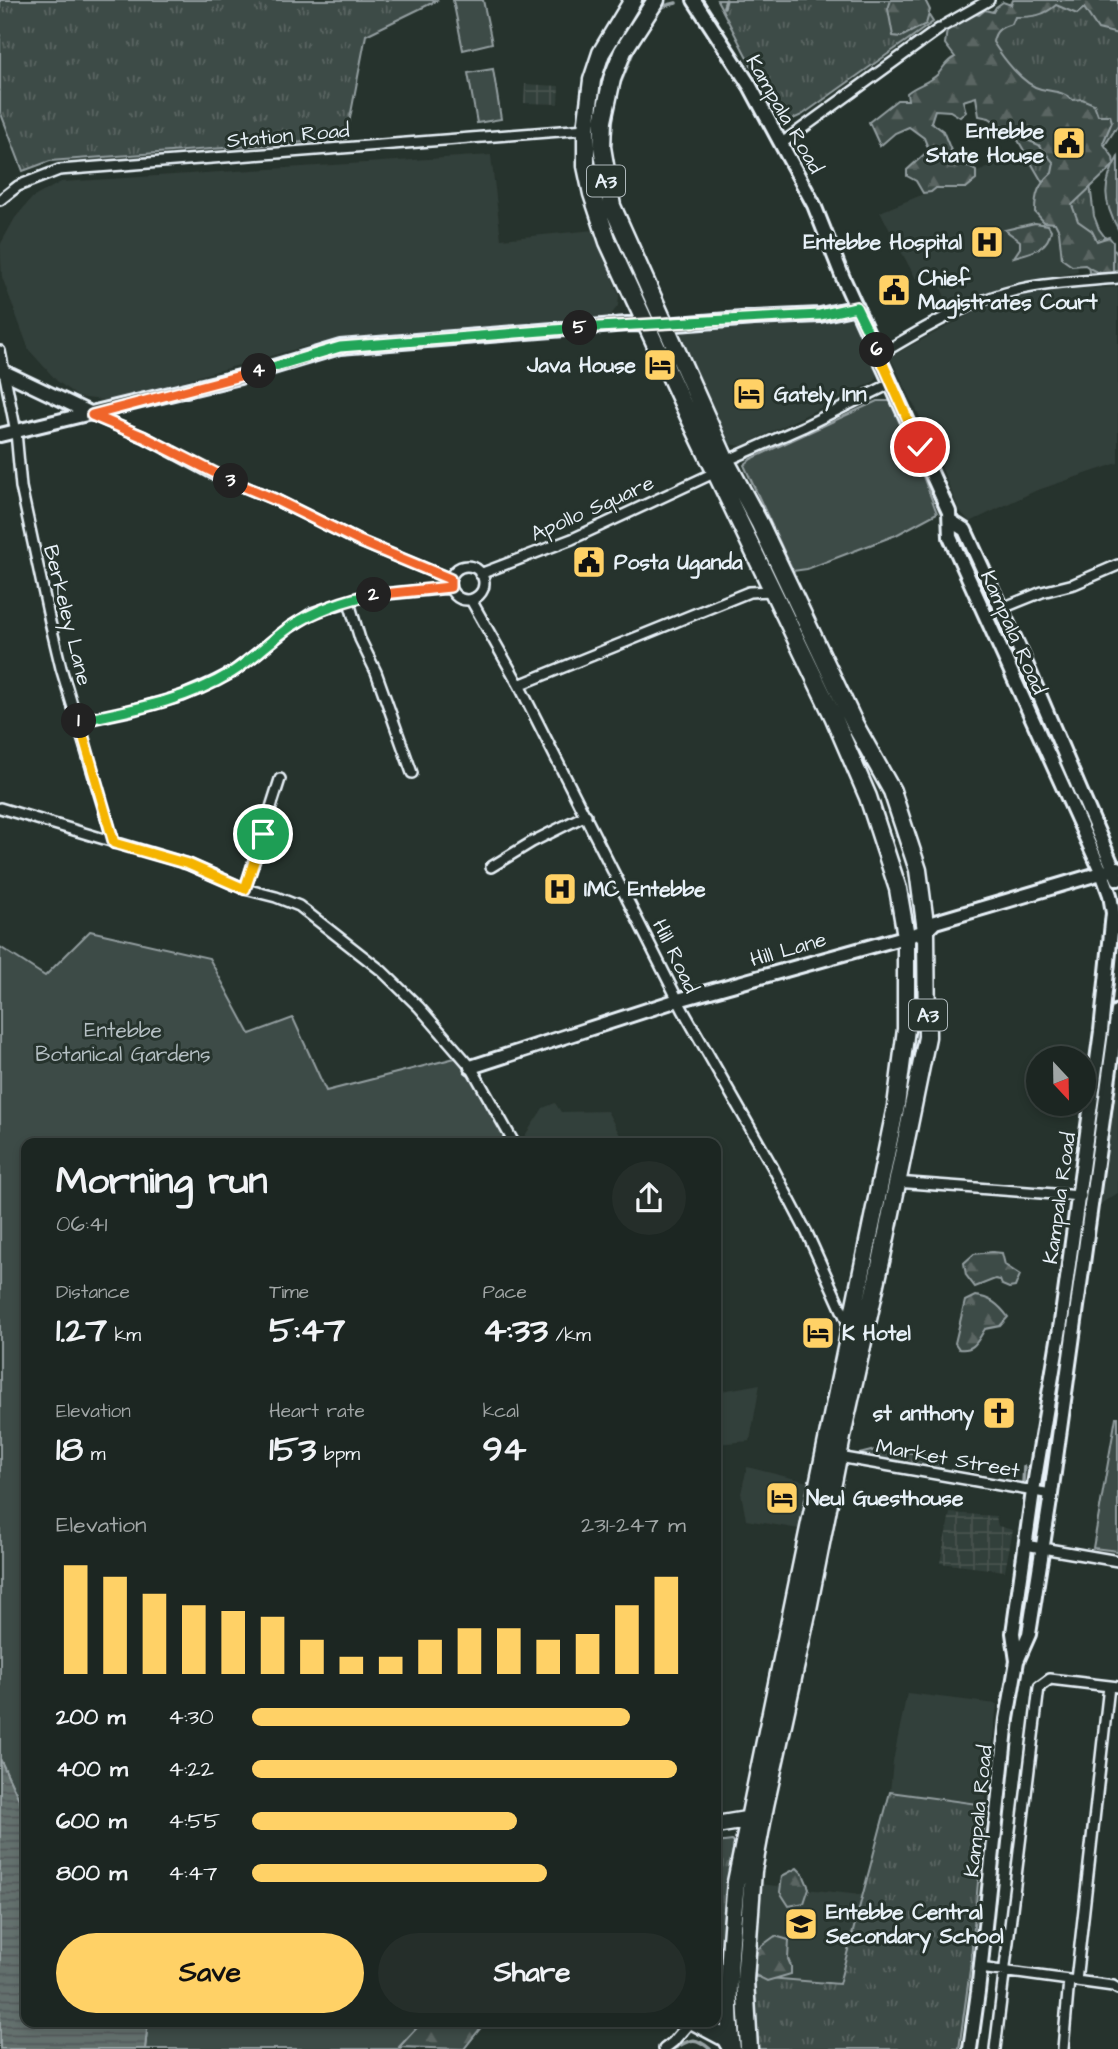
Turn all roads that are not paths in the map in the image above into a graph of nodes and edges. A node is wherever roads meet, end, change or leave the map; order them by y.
1 (633, 0) edge
2 (656, 0) edge
3 (694, 0) edge
4 (989, 0) edge
5 (586, 129) junction
6 (782, 143) junction
7 (0, 200) edge
8 (1118, 278) edge
9 (856, 307) junction
10 (646, 323) junction
11 (664, 325) junction
12 (0, 351) edge
13 (879, 355) junction
14 (2, 370) edge
15 (892, 383) junction
16 (92, 415) junction
17 (16, 432) junction
18 (0, 435) edge
19 (721, 466) junction
20 (951, 521) junction
21 (1118, 565) edge
22 (480, 574) junction
23 (450, 583) junction
24 (774, 591) junction
25 (471, 600) junction
26 (349, 602) junction
27 (1000, 609) junction
28 (519, 685) junction
29 (78, 722) junction
30 (412, 774) dead end
31 (280, 779) dead end
32 (0, 808) edge
33 (586, 815) junction
34 (114, 843) junction
35 (491, 867) dead end
36 (1113, 872) edge
37 (245, 889) junction
38 (926, 931) junction
39 (906, 936) junction
40 (678, 1000) junction
41 (1118, 1011) edge
42 (1101, 1031) junction
43 (1116, 1033) junction
44 (471, 1067) junction
45 (511, 1138) edge
46 (895, 1182) junction
47 (1077, 1196) junction
48 (1094, 1198) junction
49 (850, 1328) junction
50 (839, 1457) junction
51 (1033, 1491) junction
52 (1051, 1494) junction
53 (1025, 1545) junction
54 (1043, 1546) junction
55 (1118, 1561) edge
56 (1017, 1661) junction
57 (1113, 1686) edge
58 (755, 1818) junction
59 (721, 1824) edge
60 (981, 1968) junction
61 (1005, 1970) junction
62 (1073, 1981) junction
63 (1118, 1989) edge
64 (687, 2027) edge
65 (700, 2027) edge
66 (664, 2049) edge
67 (732, 2049) edge
68 (749, 2049) edge
69 (970, 2049) edge
70 (995, 2049) edge
71 (1063, 2049) edge

1 - 5 highway, A3
2 - 11 highway, A3
3 - 6 main road, Kampala Road
4 - 6 street
5 - 7 street, Station Road
5 - 10 highway, A3
6 - 9 main road, Kampala Road
8 - 13 street
9 - 11 main road
9 - 13 main road, Kampala Road
10 - 11 main road
10 - 16 main road
10 - 19 highway, A3
11 - 19 highway, A3
12 - 14 street
13 - 15 main road, Kampala Road
14 - 16 main road
14 - 17 street
15 - 19 street, Apollo Square
15 - 20 main road, Kampala Road
16 - 17 main road
16 - 23 street
17 - 18 main road
17 - 29 street, Berkeley Lane
19 - 22 street, Apollo Square
19 - 24 highway, A3
19 - 38 highway, A3
20 - 27 main road, Kampala Road
20 - 36 main road, Kampala Road
21 - 27 street
22 - 23 street
22 - 25 street
23 - 25 street
23 - 26 street
24 - 28 street
24 - 39 highway, A3
25 - 28 street, Hill Road
26 - 29 street
26 - 30 street
27 - 36 main road, Kampala Road
28 - 33 street, Hill Road
29 - 34 street, Berkeley Lane
31 - 37 street
32 - 34 street
33 - 35 street
33 - 40 street, Hill Road
34 - 37 street
36 - 38 main road, Hill Lane
36 - 42 main road, Kampala Road
37 - 44 street
38 - 39 main road, Hill Lane
38 - 46 highway, A3
39 - 40 main road, Hill Lane
39 - 49 highway, A3
40 - 44 main road, Hill Lane
40 - 49 street, Hill Road
41 - 43 main road, Kampala Road
42 - 43 main road
42 - 47 main road, Kampala Road
43 - 48 main road, Kampala Road
44 - 45 street
46 - 47 street
46 - 50 highway, A3
47 - 48 street
47 - 51 main road, Kampala Road
48 - 52 main road, Kampala Road
49 - 58 highway, A3
50 - 51 street, Market Street
50 - 58 highway, A3
51 - 52 street, Market Street
51 - 53 main road, Kampala Road
52 - 54 main road, Kampala Road
53 - 54 street
53 - 56 main road, Kampala Road
54 - 55 street
54 - 56 main road, Kampala Road
56 - 60 main road, Kampala Road
57 - 61 street
57 - 62 street
58 - 59 highway
58 - 67 highway, A3
58 - 68 highway, A3
60 - 61 street
60 - 69 main road, Kampala Road
61 - 62 street
61 - 70 street
62 - 63 street
62 - 71 street
64 - 66 street
65 - 67 highway

